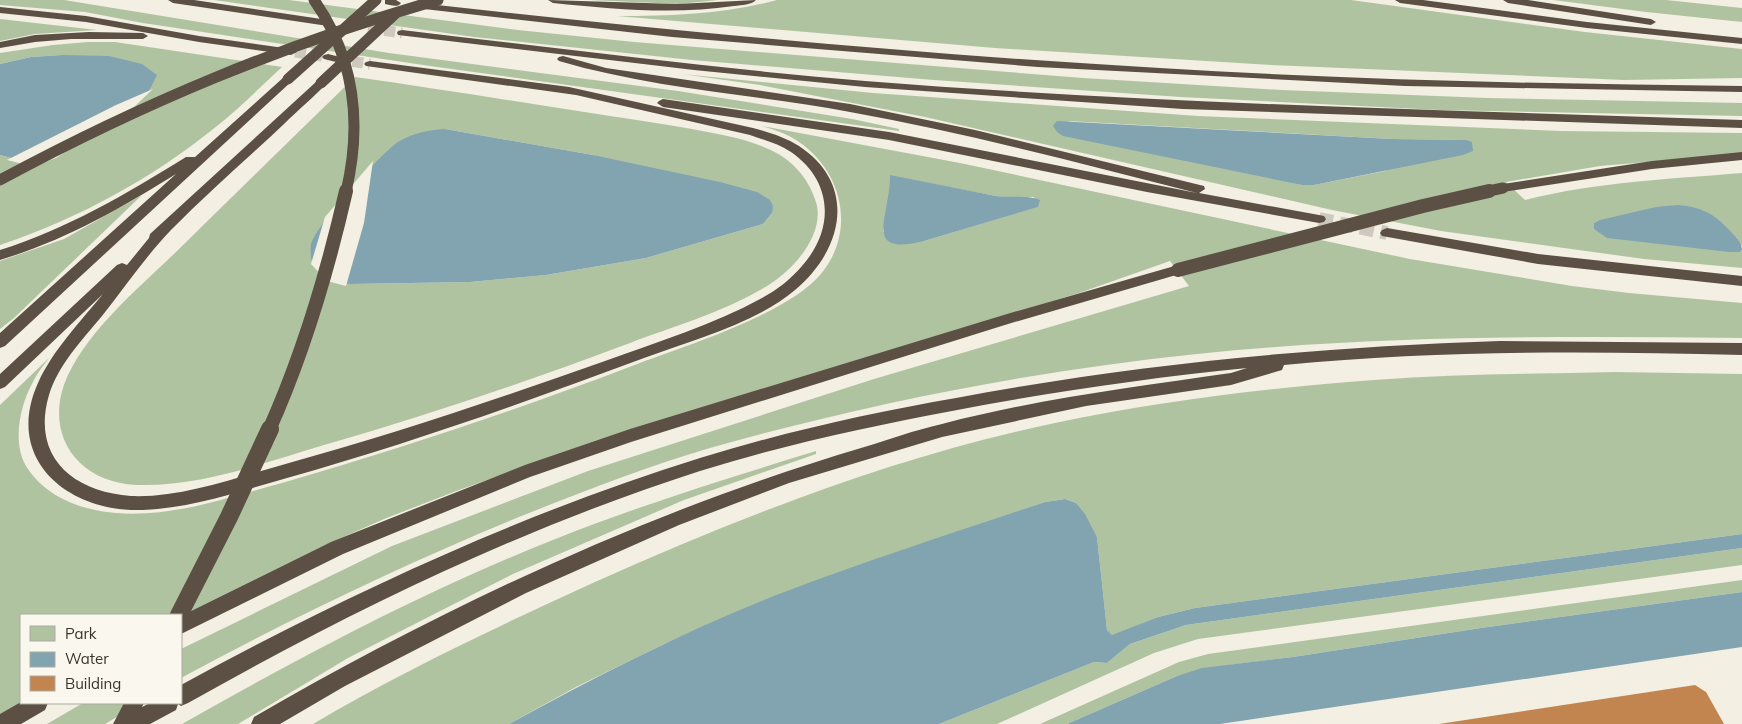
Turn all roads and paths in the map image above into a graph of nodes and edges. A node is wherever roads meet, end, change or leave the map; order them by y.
1 (173, 0) edge
2 (314, 0) edge
3 (553, 0) edge
4 (751, 0) edge
5 (1400, 0) edge
6 (1508, 0) edge
7 (375, 1) edge
8 (400, 3) edge
9 (433, 4) edge
10 (0, 10) edge
11 (328, 23) dead end
12 (402, 33) tunnel mouth
13 (1742, 34) edge
14 (199, 39) junction
15 (1742, 41) edge
16 (0, 45) edge
17 (518, 47) junction
18 (295, 52) tunnel mouth
19 (370, 64) tunnel mouth
20 (1742, 89) edge
21 (569, 90) junction
22 (1742, 124) edge
23 (213, 146) junction
24 (1742, 156) edge
25 (0, 180) edge
26 (1297, 215) junction
27 (1319, 219) tunnel mouth
28 (163, 230) junction
29 (1387, 232) tunnel mouth
30 (0, 255) edge
31 (1742, 281) edge
32 (0, 342) edge
33 (1742, 349) edge
34 (1315, 355) junction
35 (0, 383) edge
36 (180, 614) edge
37 (182, 625) edge
38 (182, 695) edge
39 (36, 704) edge
40 (133, 704) edge
41 (167, 704) edge
42 (2, 724) edge
43 (123, 724) edge
44 (131, 724) edge
45 (261, 724) edge

1 - 11 highway
2 - 36 highway, bridge
3 - 4 highway
5 - 15 highway
6 - 13 highway
7 - 23 highway, bridge
8 - 28 highway, bridge
9 - 20 highway
9 - 25 highway, bridge
10 - 14 highway
12 - 17 highway
14 - 16 highway
14 - 18 highway
17 - 22 highway
17 - 26 highway
19 - 21 highway
21 - 26 highway
21 - 28 highway
23 - 30 highway
23 - 32 highway
24 - 37 highway, bridge
26 - 27 highway
28 - 35 highway
29 - 31 highway
33 - 34 highway
34 - 38 highway
34 - 45 highway
39 - 42 highway
40 - 43 highway
41 - 44 highway

